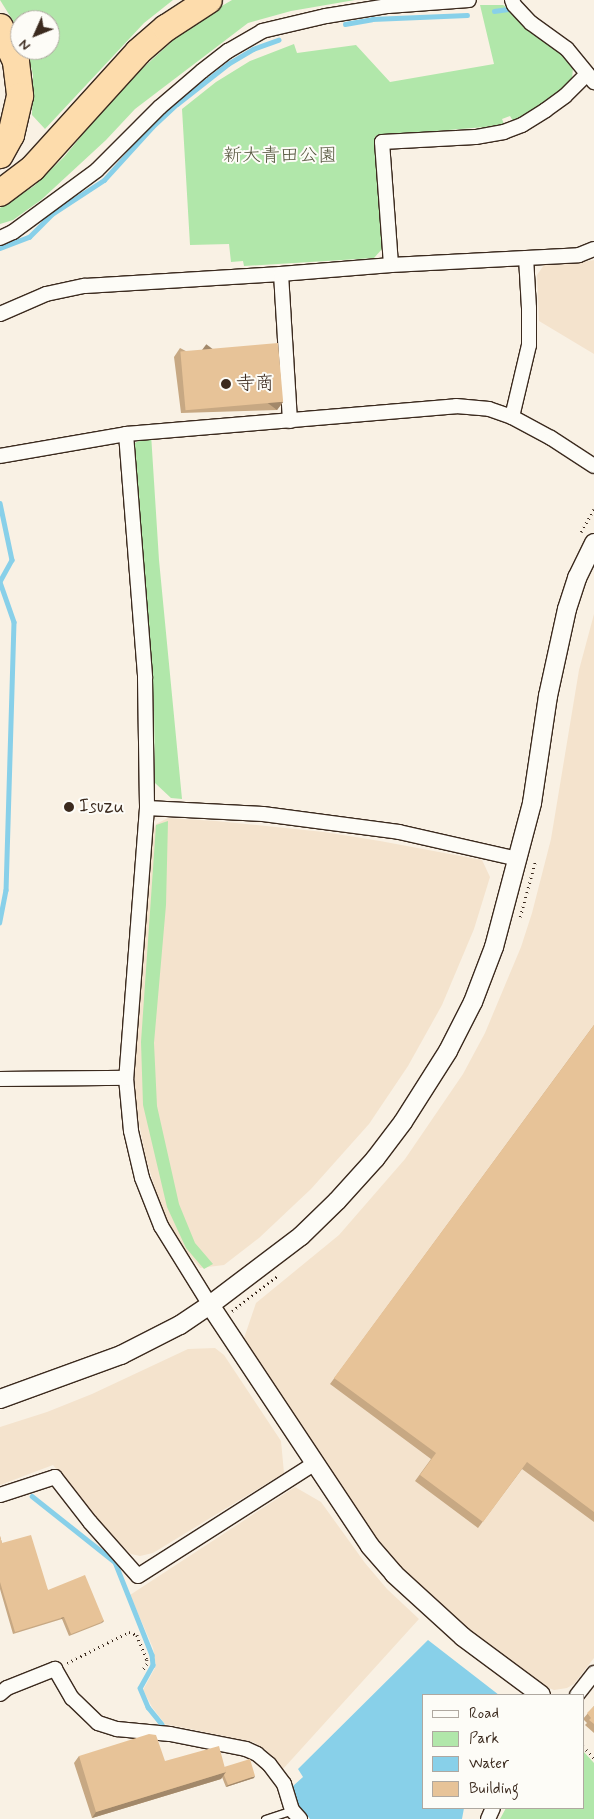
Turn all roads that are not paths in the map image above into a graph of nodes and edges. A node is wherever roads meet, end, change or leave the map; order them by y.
1 (209, 0) edge
2 (470, 0) edge
3 (512, 0) edge
4 (0, 27) edge
5 (590, 78) edge
6 (0, 155) edge
7 (0, 193) edge
8 (0, 238) edge
9 (594, 249) edge
10 (526, 258) junction
11 (390, 265) junction
12 (281, 274) junction
13 (0, 314) edge
14 (512, 417) junction
15 (290, 421) junction
16 (126, 434) junction
17 (0, 456) edge
18 (594, 466) edge
19 (587, 539) edge
20 (147, 808) junction
21 (518, 859) junction
22 (126, 1078) junction
23 (0, 1079) edge
24 (214, 1312) junction
25 (0, 1399) edge
26 (314, 1464) junction
27 (0, 1495) edge
28 (594, 1673) edge
29 (0, 1694) edge
30 (540, 1694) edge
31 (578, 1694) edge
32 (296, 1815) edge
33 (265, 1819) edge

1 - 7 highway
2 - 8 street
3 - 5 street
4 - 6 highway
5 - 11 street
9 - 10 street
10 - 11 street
10 - 14 street
11 - 12 street
12 - 13 street
12 - 15 street
14 - 15 street
14 - 18 street
15 - 16 street
16 - 17 street
16 - 20 street
19 - 21 street
20 - 21 street
20 - 22 street
21 - 24 street
22 - 23 street
22 - 24 street
24 - 25 street
24 - 26 street
26 - 27 street
26 - 30 street
28 - 31 street
29 - 32 street
32 - 33 lane

